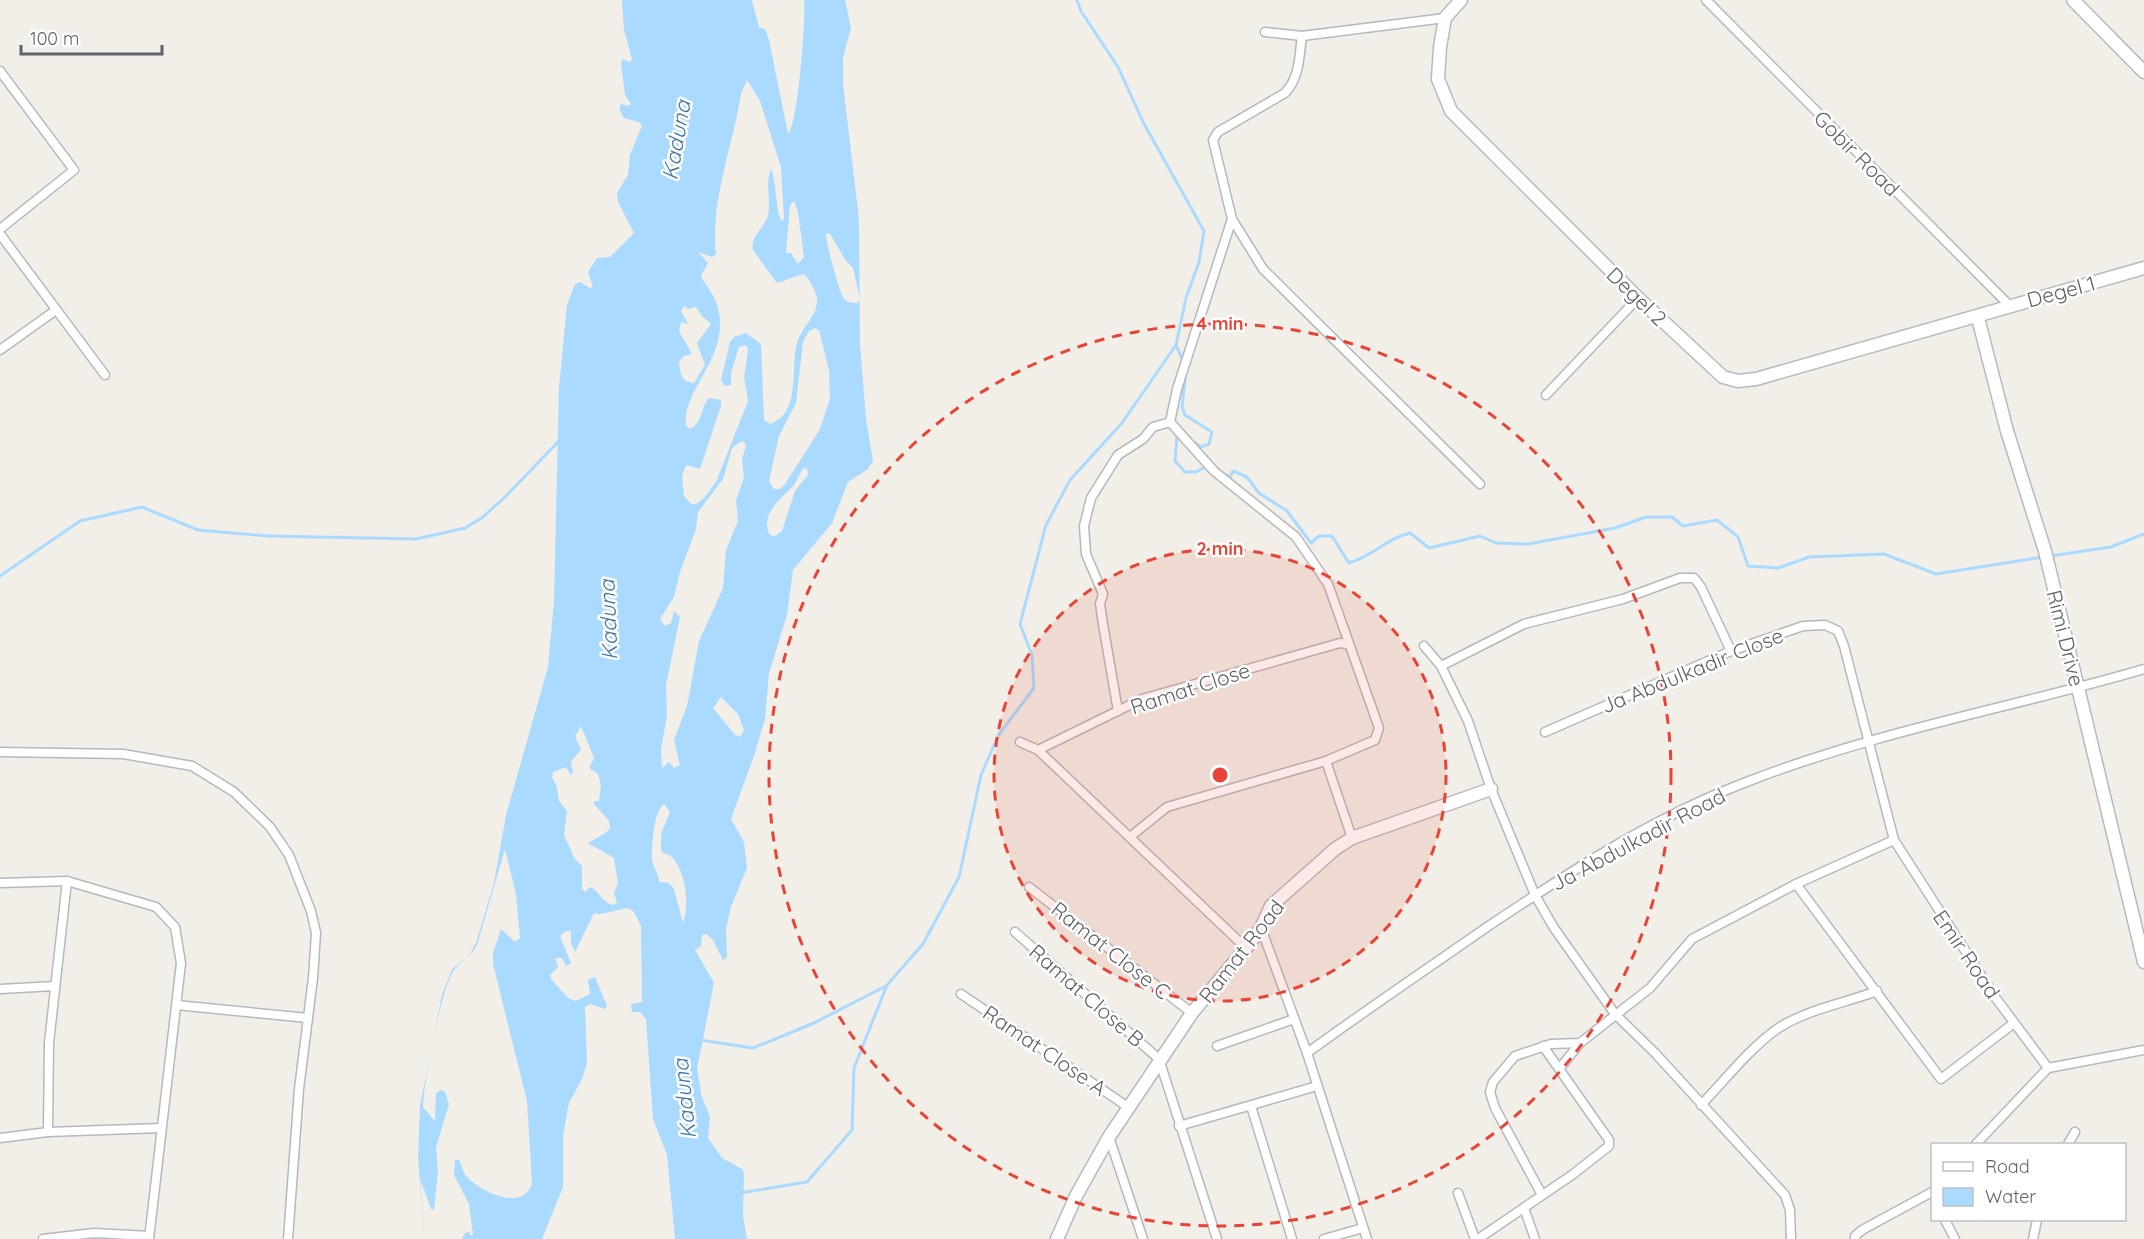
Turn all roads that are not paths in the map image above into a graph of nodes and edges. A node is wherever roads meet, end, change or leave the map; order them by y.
1 (1461, 0) edge
2 (1706, 0) edge
3 (2073, 0) edge
4 (1445, 18) junction
5 (1265, 32) dead end
6 (1302, 36) junction
7 (0, 71) edge
8 (2144, 72) edge
9 (1232, 219) junction
10 (0, 229) edge
11 (0, 234) edge
12 (2144, 268) edge
13 (1638, 298) junction
14 (2009, 305) junction
15 (56, 310) junction
16 (1978, 318) junction
17 (0, 350) edge
18 (105, 375) dead end
19 (1546, 395) dead end
20 (1170, 422) junction
21 (1480, 484) dead end
22 (1347, 644) junction
23 (1424, 646) dead end
24 (1731, 651) junction
25 (1441, 666) junction
26 (2144, 669) edge
27 (2078, 688) junction
28 (1118, 711) junction
29 (1545, 732) dead end
30 (1869, 740) junction
31 (1020, 742) dead end
32 (1038, 750) junction
33 (0, 752) edge
34 (1326, 761) junction
35 (1491, 789) junction
36 (1130, 837) junction
37 (1352, 838) junction
38 (1894, 840) junction
39 (67, 881) junction
40 (0, 883) edge
41 (1796, 884) junction
42 (1029, 887) dead end
43 (1535, 895) junction
44 (1261, 928) junction
45 (1015, 932) dead end
46 (1246, 948) junction
47 (2144, 962) edge
48 (55, 986) junction
49 (0, 990) edge
50 (1877, 991) junction
51 (961, 994) dead end
52 (176, 1005) junction
53 (1192, 1014) junction
54 (1615, 1014) junction
55 (308, 1018) junction
56 (1293, 1019) junction
57 (2014, 1023) junction
58 (1580, 1042) junction
59 (1543, 1046) junction
60 (1217, 1047) dead end
61 (2144, 1050) edge
62 (1307, 1053) junction
63 (1159, 1059) junction
64 (1560, 1068) junction
65 (2048, 1068) junction
66 (1317, 1086) junction
67 (1701, 1105) junction
68 (1251, 1106) junction
69 (1128, 1107) junction
70 (1179, 1126) junction
71 (161, 1128) junction
72 (48, 1132) junction
73 (2075, 1132) dead end
74 (1109, 1137) junction
75 (0, 1138) edge
76 (1977, 1143) edge
77 (2069, 1143) edge
78 (1458, 1193) dead end
79 (1931, 1194) edge
80 (1542, 1195) junction
81 (1524, 1208) junction
82 (1946, 1221) edge
83 (2037, 1221) edge
84 (1363, 1228) junction
85 (149, 1237) edge
86 (43, 1239) edge
87 (288, 1239) edge
88 (1057, 1239) edge
89 (1143, 1239) edge
90 (1217, 1239) edge
91 (1292, 1239) edge
92 (1324, 1239) edge
93 (1367, 1239) edge
94 (1477, 1239) edge
95 (1535, 1239) edge
96 (1791, 1239) edge
97 (1855, 1239) edge
98 (1955, 1239) edge
99 (2033, 1239) edge

1 - 4 street
2 - 14 street, Gobir Road
3 - 8 street
4 - 6 street
4 - 13 street, Degel 2
5 - 6 street
6 - 9 street
7 - 10 street
9 - 20 street
9 - 21 street
11 - 15 street
12 - 14 street, Degel 1
13 - 16 street, Degel 2
13 - 19 street
14 - 16 street, Degel 1
15 - 17 street
15 - 18 street
16 - 27 street, Rimi Drive
20 - 22 street
20 - 28 street
22 - 28 street, Ramat Close
22 - 34 street
23 - 25 street
24 - 25 street
24 - 29 street, Ja Abdulkadir Close
24 - 30 street, Ja Abdulkadir Close
25 - 35 street
26 - 27 street, Ja Abdulkadir Road
27 - 30 street, Ja Abdulkadir Road
27 - 47 street, Rimi Drive
28 - 32 street, Ramat Close
30 - 38 street, Emir Road
30 - 43 street, Ja Abdulkadir Road
31 - 32 street
32 - 36 street
33 - 55 street
34 - 36 street
34 - 37 street
35 - 37 street, Ramat Road
35 - 43 street
36 - 46 street
37 - 44 street, Ramat Road
38 - 41 street
38 - 57 street, Emir Road
39 - 40 street
39 - 48 street
39 - 52 street
41 - 50 street
41 - 54 street
42 - 53 street, Ramat Close C
43 - 54 street
43 - 62 street, Ja Abdulkadir Road
44 - 46 street, Ramat Road
44 - 56 street
45 - 63 street, Ramat Close B
46 - 53 street, Ramat Road
48 - 49 street
48 - 72 street
50 - 57 street
50 - 67 street
51 - 69 street, Ramat Close A
52 - 55 street
52 - 71 street
53 - 63 street, Ramat Road
54 - 58 street
54 - 67 street
55 - 87 street
56 - 60 street
56 - 62 street
57 - 65 street, Emir Road
58 - 59 street
58 - 64 street
59 - 64 street
59 - 80 street
61 - 65 street
62 - 66 street
63 - 69 street, Ramat Road
63 - 70 street
64 - 80 street
65 - 76 street
66 - 68 street
66 - 84 street
67 - 96 street
68 - 70 street
68 - 91 street
69 - 74 street, Ramat Road
70 - 90 street
71 - 72 street
71 - 85 street
72 - 75 street
73 - 77 street
74 - 88 street, Ramat Road
74 - 89 street
78 - 94 street
79 - 97 street
80 - 81 street
81 - 94 street
81 - 95 street
82 - 98 street
83 - 99 street
84 - 92 street
84 - 93 street
85 - 86 street

